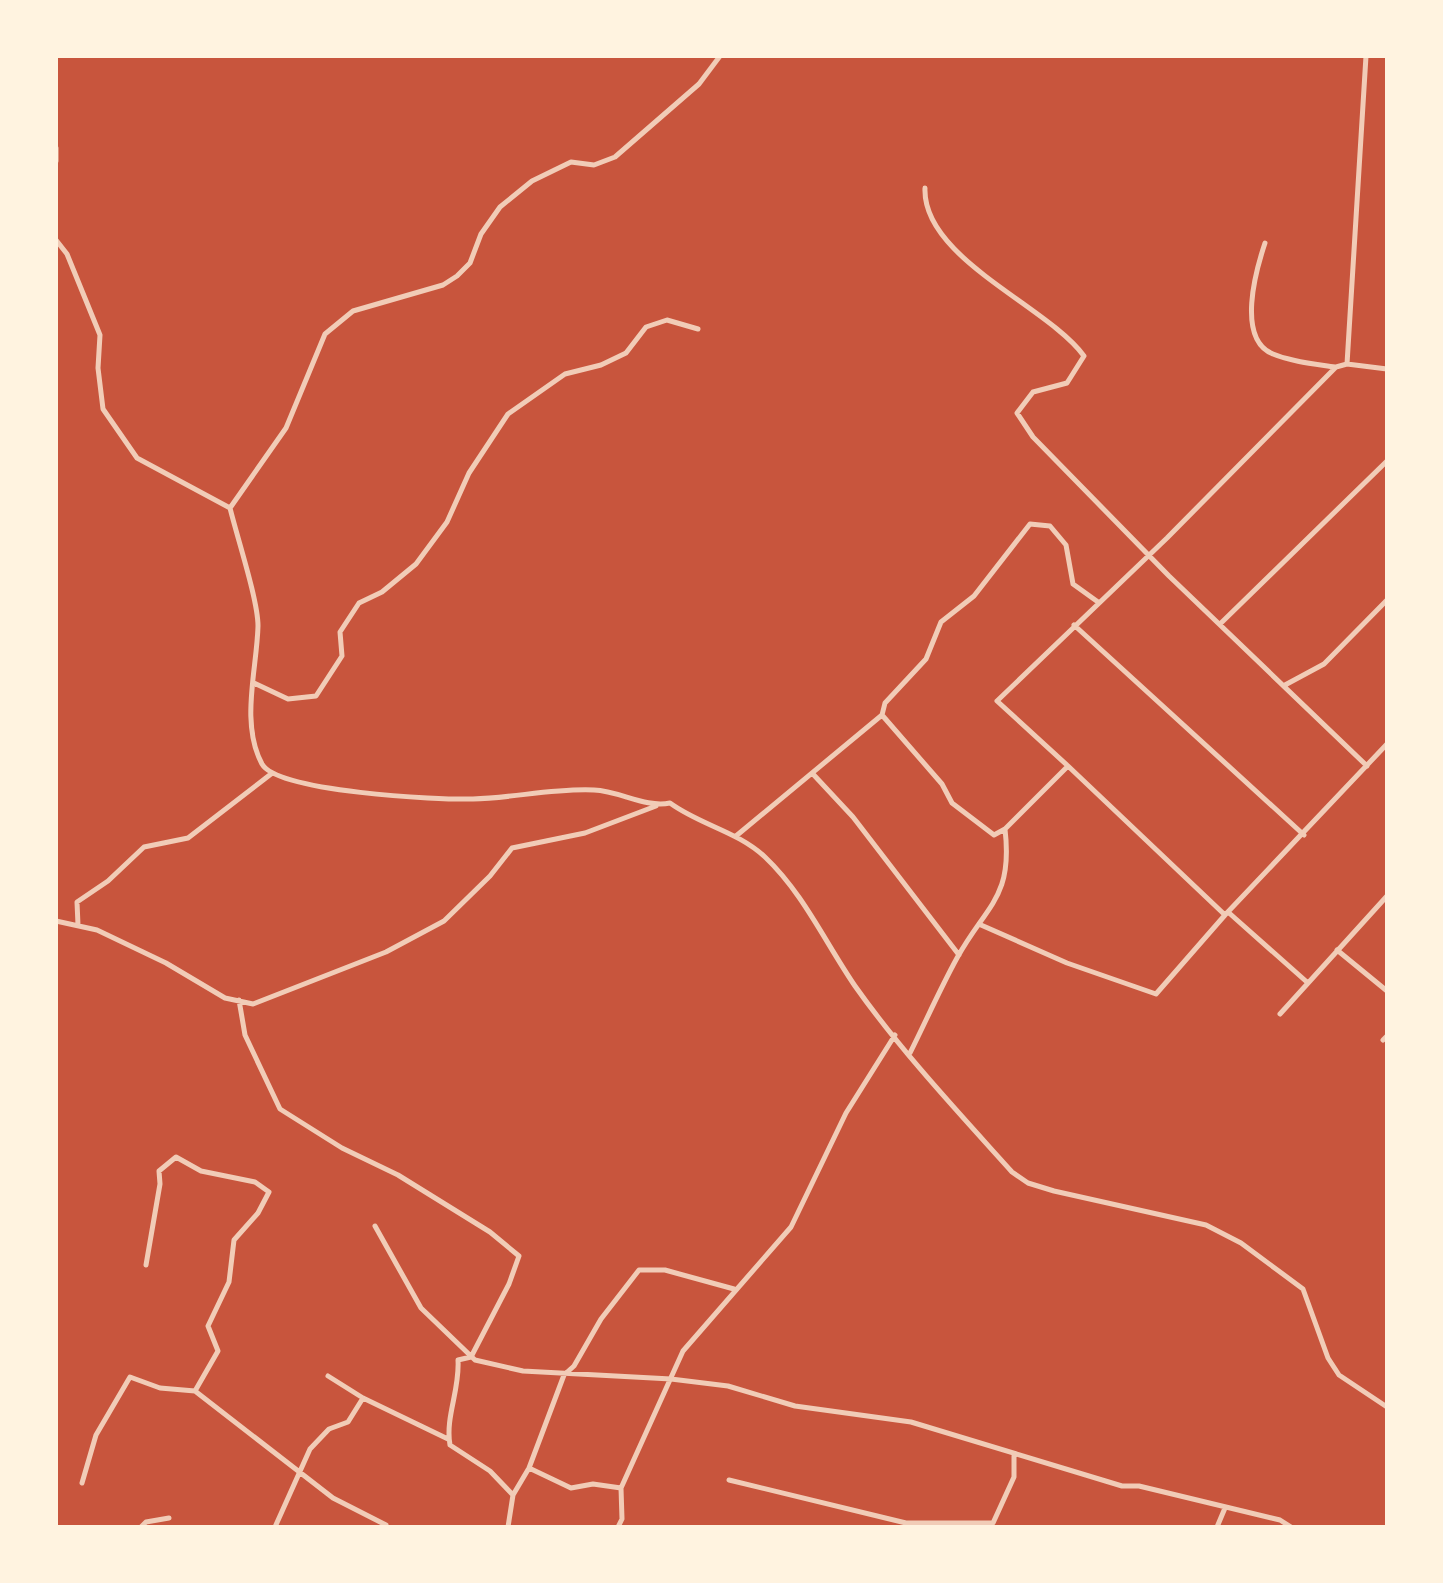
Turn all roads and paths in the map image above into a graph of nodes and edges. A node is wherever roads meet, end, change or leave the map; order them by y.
1 (720, 56) edge
2 (1366, 56) edge
3 (56, 148) edge
4 (56, 161) edge
5 (925, 188) dead end
6 (56, 240) edge
7 (1265, 243) dead end
8 (698, 329) dead end
9 (1347, 364) junction
10 (1336, 367) junction
11 (1387, 369) edge
12 (1387, 461) edge
13 (230, 508) junction
14 (1150, 554) junction
15 (1387, 600) edge
16 (1098, 602) junction
17 (1220, 624) junction
18 (1073, 625) junction
19 (254, 683) junction
20 (1284, 685) junction
21 (882, 715) junction
22 (1387, 744) edge
23 (1068, 766) junction
24 (1367, 766) junction
25 (812, 773) junction
26 (271, 774) junction
27 (656, 806) junction
28 (1005, 829) junction
29 (1304, 835) junction
30 (736, 836) junction
31 (1387, 896) edge
32 (1226, 914) junction
33 (56, 921) edge
34 (78, 925) junction
35 (981, 925) junction
36 (1337, 950) junction
37 (959, 955) junction
38 (1308, 983) junction
39 (1387, 991) edge
40 (239, 1000) junction
41 (1280, 1014) dead end
42 (895, 1035) junction
43 (910, 1053) junction
44 (375, 1226) dead end
45 (146, 1265) dead end
46 (734, 1289) junction
47 (471, 1357) junction
48 (564, 1375) junction
49 (328, 1376) dead end
50 (671, 1379) junction
51 (195, 1391) junction
52 (363, 1398) junction
53 (1387, 1407) edge
54 (449, 1440) junction
55 (1014, 1455) junction
56 (529, 1468) junction
57 (298, 1473) junction
58 (729, 1480) dead end
59 (82, 1483) dead end
60 (621, 1488) junction
61 (513, 1495) junction
62 (1225, 1508) junction
63 (169, 1518) dead end
64 (386, 1526) edge
65 (973, 1526) edge
66 (141, 1527) edge
67 (275, 1527) edge
68 (508, 1527) edge
69 (618, 1527) edge
70 (1217, 1527) edge
71 (1291, 1527) edge

1 - 13 street
2 - 9 street
3 - 4 street
5 - 14 street
6 - 13 street
7 - 10 street
8 - 19 street
9 - 10 street
9 - 11 street
10 - 14 street
12 - 17 street
13 - 19 street
14 - 16 street
14 - 17 street
15 - 20 street
16 - 18 street
16 - 21 street
17 - 20 street
18 - 23 street
18 - 29 street
19 - 26 street
20 - 24 street
21 - 25 street
21 - 28 street
22 - 24 street
23 - 28 street
23 - 32 street
24 - 29 street
25 - 30 street
25 - 37 street
26 - 27 street
26 - 34 street
27 - 30 street
27 - 40 street
28 - 35 street
29 - 32 street
30 - 42 street
31 - 36 street
32 - 35 street
32 - 38 street
33 - 34 street
34 - 40 street
35 - 37 street
36 - 38 street
36 - 39 street
37 - 43 street
38 - 41 street
40 - 47 street
42 - 43 street
42 - 46 street
43 - 53 street
44 - 47 street
45 - 51 street
46 - 48 street
46 - 50 street
47 - 48 street
47 - 54 street
48 - 50 street
48 - 56 street
49 - 52 street
50 - 55 street
50 - 60 street
51 - 57 street
51 - 59 street
52 - 54 street
52 - 57 street
54 - 61 street
55 - 62 street
55 - 65 street
56 - 60 street
56 - 61 street
57 - 64 street
57 - 67 street
58 - 65 street
60 - 69 street
61 - 68 street
62 - 70 street
62 - 71 street
63 - 66 street

